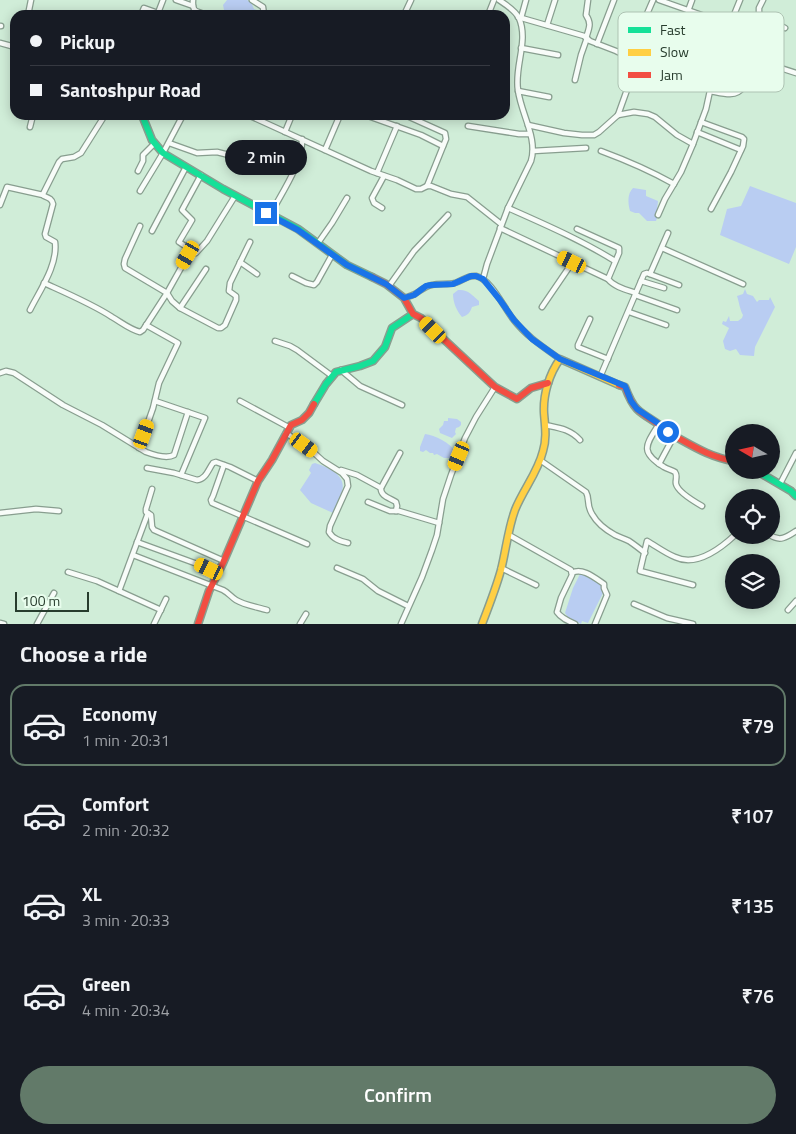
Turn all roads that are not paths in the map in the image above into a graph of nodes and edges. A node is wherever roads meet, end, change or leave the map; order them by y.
1 (176, 0) edge
2 (193, 0) edge
3 (252, 0) edge
4 (499, 0) edge
5 (526, 0) edge
6 (554, 0) edge
7 (588, 0) edge
8 (614, 0) edge
9 (653, 0) edge
10 (659, 0) edge
11 (692, 0) edge
12 (740, 0) edge
13 (763, 0) edge
14 (193, 6) junction
15 (195, 10) edge
16 (263, 10) edge
17 (689, 11) junction
18 (648, 12) edge
19 (692, 12) edge
20 (735, 12) edge
21 (759, 12) edge
22 (520, 17) junction
23 (547, 25) junction
24 (587, 38) junction
25 (597, 44) junction
26 (521, 48) junction
27 (618, 53) edge
28 (558, 55) dead end
29 (784, 69) edge
30 (796, 73) edge
31 (575, 80) dead end
32 (518, 92) junction
33 (626, 92) edge
34 (709, 92) edge
35 (723, 92) edge
36 (738, 92) edge
37 (549, 96) dead end
38 (618, 115) junction
39 (32, 120) edge
40 (102, 120) edge
41 (144, 120) edge
42 (180, 120) edge
43 (259, 120) edge
44 (290, 120) edge
45 (338, 120) edge
46 (380, 120) edge
47 (416, 120) edge
48 (701, 122) junction
49 (528, 125) junction
50 (398, 126) junction
51 (468, 126) dead end
52 (30, 127) dead end
53 (285, 132) junction
54 (697, 132) junction
55 (530, 134) junction
56 (302, 139) junction
57 (154, 143) junction
58 (169, 143) junction
59 (693, 144) junction
60 (443, 146) junction
61 (586, 148) dead end
62 (325, 150) junction
63 (740, 150) junction
64 (534, 151) junction
65 (601, 151) dead end
66 (163, 153) junction
67 (250, 164) dead end
68 (186, 167) junction
69 (138, 171) dead end
70 (377, 173) junction
71 (201, 175) junction
72 (384, 176) junction
73 (674, 184) junction
74 (427, 186) junction
75 (0, 187) edge
76 (6, 189) junction
77 (140, 191) dead end
78 (43, 195) junction
79 (236, 196) junction
80 (347, 198) dead end
81 (0, 205) edge
82 (382, 208) dead end
83 (508, 208) junction
84 (711, 209) dead end
85 (270, 215) junction
86 (448, 215) dead end
87 (658, 215) dead end
88 (140, 226) dead end
89 (500, 226) junction
90 (578, 229) dead end
91 (152, 231) dead end
92 (668, 233) dead end
93 (250, 242) dead end
94 (318, 243) junction
95 (662, 248) junction
96 (196, 253) dead end
97 (332, 255) junction
98 (615, 261) junction
99 (240, 262) junction
100 (572, 262) junction
101 (206, 269) dead end
102 (257, 274) dead end
103 (650, 274) junction
104 (292, 276) dead end
105 (483, 279) junction
106 (608, 279) junction
107 (641, 280) junction
108 (44, 282) junction
109 (743, 284) dead end
110 (679, 285) dead end
111 (389, 286) junction
112 (664, 288) dead end
113 (167, 293) junction
114 (636, 294) junction
115 (404, 298) junction
116 (542, 307) dead end
117 (180, 308) junction
118 (30, 310) dead end
119 (677, 310) dead end
120 (629, 312) junction
121 (412, 314) junction
122 (590, 318) dead end
123 (146, 325) junction
124 (666, 325) dead end
125 (275, 341) dead end
126 (560, 359) junction
127 (608, 359) junction
128 (341, 370) junction
129 (0, 373) edge
130 (332, 376) junction
131 (600, 377) junction
132 (548, 383) junction
133 (495, 387) junction
134 (155, 401) junction
135 (240, 401) dead end
136 (402, 405) dead end
137 (188, 412) junction
138 (659, 424) junction
139 (545, 425) junction
140 (288, 430) junction
141 (674, 436) junction
142 (580, 440) dead end
143 (139, 448) junction
144 (400, 453) dead end
145 (796, 453) edge
146 (540, 460) junction
147 (725, 460) edge
148 (659, 464) junction
149 (224, 465) junction
150 (147, 468) dead end
151 (335, 468) junction
152 (181, 475) junction
153 (771, 479) edge
154 (258, 482) junction
155 (780, 484) junction
156 (381, 488) junction
157 (152, 489) dead end
158 (796, 496) edge
159 (368, 502) dead end
160 (702, 506) dead end
161 (59, 511) dead end
162 (396, 511) junction
163 (0, 513) edge
164 (148, 514) junction
165 (243, 516) junction
166 (439, 523) junction
167 (796, 531) edge
168 (509, 535) junction
169 (780, 539) edge
170 (137, 542) junction
171 (348, 543) dead end
172 (725, 543) edge
173 (306, 544) dead end
174 (645, 553) junction
175 (133, 554) junction
176 (224, 561) junction
177 (337, 568) dead end
178 (501, 568) junction
179 (68, 572) dead end
180 (218, 573) junction
181 (572, 573) junction
182 (536, 585) dead end
183 (693, 585) dead end
184 (211, 586) junction
185 (119, 591) junction
186 (54, 593) dead end
187 (166, 600) dead end
188 (796, 601) edge
189 (634, 604) dead end
190 (408, 606) junction
191 (161, 610) junction
192 (267, 610) dead end
193 (788, 610) dead end
194 (306, 614) dead end
195 (0, 623) edge
196 (4, 624) edge
197 (37, 624) edge
198 (154, 624) edge
199 (198, 624) edge
200 (300, 624) edge
201 (401, 624) edge
202 (482, 624) edge
203 (575, 624) edge
204 (595, 624) edge
205 (693, 624) edge

1 - 14 street
2 - 14 street
3 - 16 street
4 - 22 street
5 - 22 street
6 - 23 street
7 - 24 street
8 - 25 street
9 - 18 street
10 - 17 street
11 - 17 street
12 - 20 street
13 - 21 street
14 - 15 street
17 - 19 street
22 - 23 street
22 - 26 street
23 - 24 street
24 - 25 street
24 - 31 street
25 - 27 street
26 - 28 street
26 - 32 street
29 - 30 street
32 - 37 street
32 - 49 street
33 - 38 street
34 - 48 street
35 - 36 street
38 - 49 street
38 - 59 street
39 - 52 street
40 - 78 street
41 - 57 street
42 - 58 street
43 - 53 street
44 - 53 street
45 - 62 street
46 - 50 street
47 - 60 street
48 - 54 street
48 - 63 street
49 - 55 street
50 - 60 street
50 - 70 street
51 - 55 street
53 - 56 street
54 - 59 street
54 - 63 street
55 - 64 street
56 - 62 street
56 - 85 street
57 - 66 street
57 - 69 street
58 - 66 street
58 - 67 street
59 - 73 street
60 - 74 street
61 - 64 street
62 - 70 street
63 - 84 street
64 - 83 street
65 - 73 street
66 - 68 street
66 - 77 street
68 - 71 street
68 - 91 street
70 - 72 street
71 - 79 street
71 - 113 street
72 - 74 street
72 - 82 street
73 - 87 street
74 - 89 street
75 - 76 street
76 - 78 street
76 - 81 street
78 - 108 street
79 - 85 street
79 - 96 street
80 - 94 street
83 - 89 street
83 - 98 street
85 - 94 street
86 - 111 street
88 - 113 street
89 - 100 street
89 - 105 street
90 - 98 street
92 - 95 street
93 - 99 street
94 - 97 street
95 - 103 street
95 - 109 street
97 - 104 street
97 - 111 street
98 - 106 street
99 - 102 street
99 - 117 street
100 - 106 street
100 - 116 street
101 - 117 street
103 - 107 street
103 - 110 street
105 - 115 street
105 - 126 street
106 - 114 street
107 - 112 street
107 - 114 street
108 - 118 street
108 - 123 street
111 - 115 street
113 - 117 street
113 - 123 street
114 - 119 street
114 - 120 street
115 - 121 street
120 - 124 street
120 - 127 street
121 - 128 street
121 - 133 street
122 - 127 street
123 - 134 street
125 - 130 street
126 - 131 street
126 - 132 street
127 - 131 street
128 - 130 street
128 - 136 street
129 - 143 street
130 - 140 street
131 - 138 street
132 - 133 street
132 - 139 street
133 - 166 street
134 - 137 street
134 - 143 street
135 - 140 street
137 - 143 street
137 - 152 street
138 - 141 street
138 - 148 street
139 - 142 street
139 - 146 street
140 - 151 street
140 - 154 street
141 - 147 street
141 - 148 street
144 - 156 street
145 - 155 street
146 - 168 street
146 - 174 street
148 - 160 street
149 - 152 street
149 - 154 street
149 - 165 street
150 - 152 street
151 - 156 street
151 - 171 street
153 - 155 street
154 - 165 street
155 - 158 street
156 - 162 street
157 - 164 street
159 - 162 street
161 - 163 street
162 - 166 street
164 - 170 street
164 - 176 street
165 - 173 street
165 - 176 street
166 - 190 street
167 - 169 street
168 - 178 street
168 - 181 street
170 - 175 street
170 - 180 street
172 - 174 street
174 - 183 street
175 - 184 street
175 - 185 street
176 - 180 street
177 - 190 street
178 - 182 street
178 - 202 street
179 - 185 street
180 - 184 street
181 - 203 street
181 - 204 street
184 - 192 street
184 - 199 street
185 - 191 street
186 - 197 street
187 - 191 street
188 - 193 street
189 - 205 street
190 - 201 street
191 - 198 street
194 - 200 street
195 - 196 street

